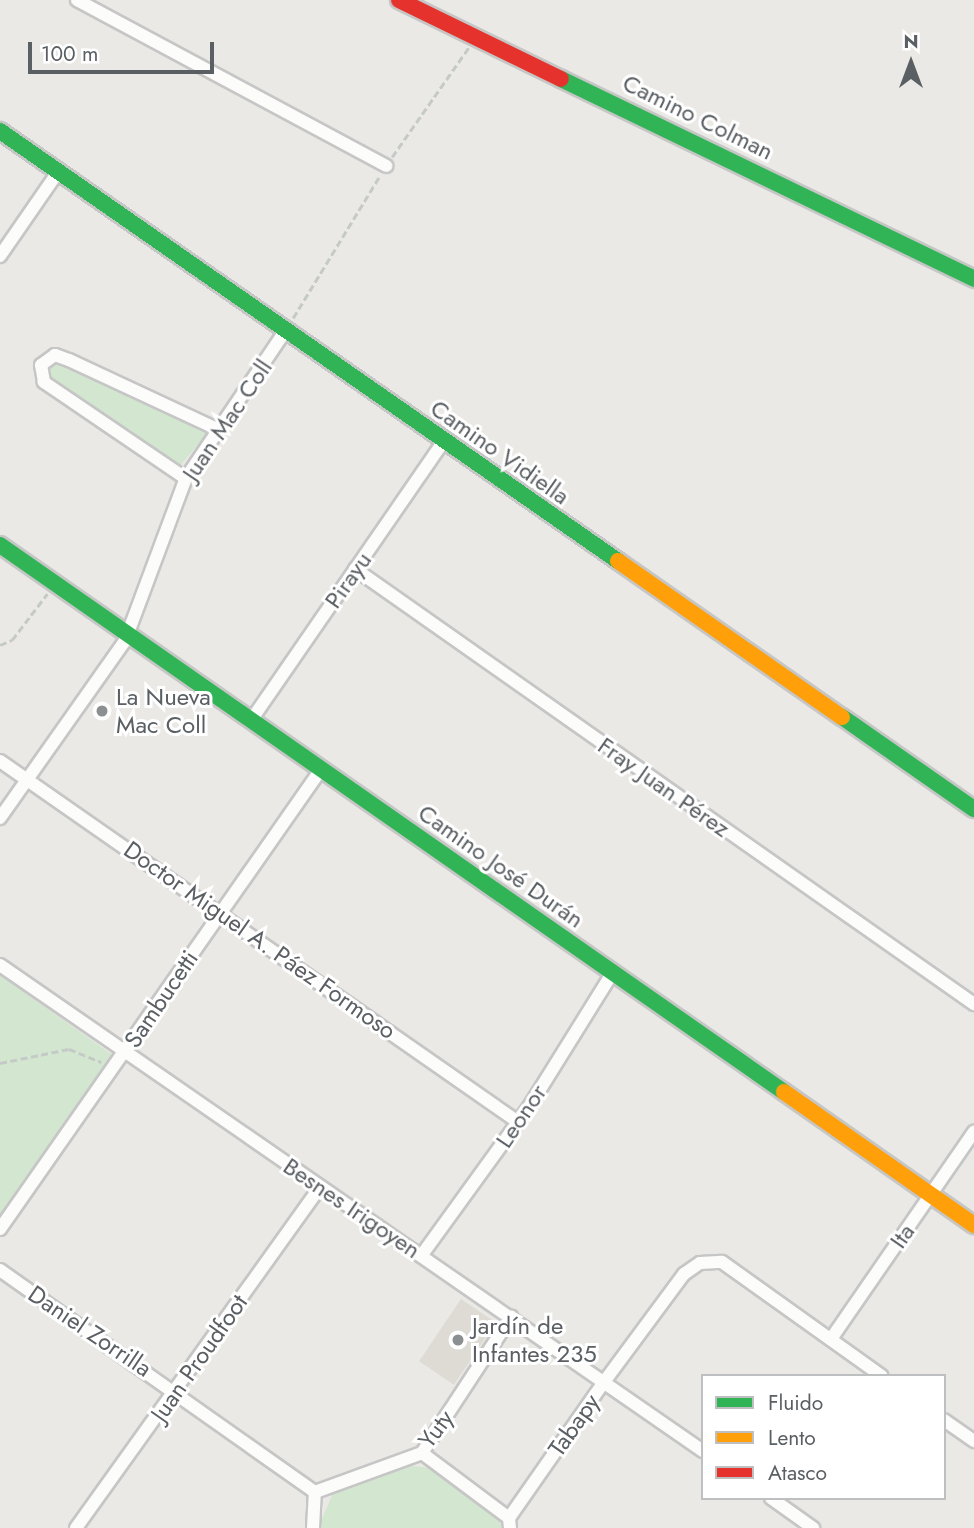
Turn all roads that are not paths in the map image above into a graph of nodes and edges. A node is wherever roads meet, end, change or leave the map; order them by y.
1 (77, 0) edge
2 (399, 0) edge
3 (0, 131) edge
4 (386, 166) road end
5 (58, 172) junction
6 (0, 256) edge
7 (974, 279) edge
8 (285, 331) junction
9 (219, 430) junction
10 (444, 441) junction
11 (185, 478) junction
12 (0, 545) edge
13 (355, 569) junction
14 (128, 634) junction
15 (252, 719) junction
16 (0, 761) edge
17 (322, 768) junction
18 (27, 780) junction
19 (974, 809) edge
20 (0, 818) edge
21 (219, 911) junction
22 (0, 965) edge
23 (613, 972) junction
24 (974, 1004) edge
25 (126, 1051) junction
26 (518, 1122) junction
27 (974, 1132) edge
28 (320, 1187) junction
29 (931, 1194) junction
30 (974, 1225) edge
31 (0, 1229) edge
32 (421, 1256) junction
33 (0, 1270) edge
34 (511, 1317) junction
35 (831, 1339) junction
36 (879, 1374) edge
37 (604, 1382) junction
38 (177, 1390) junction
39 (946, 1421) edge
40 (974, 1441) edge
41 (701, 1450) edge
42 (422, 1452) junction
43 (315, 1492) junction
44 (774, 1500) edge
45 (510, 1523) edge
46 (76, 1528) edge
47 (313, 1528) edge
48 (813, 1528) edge

1 - 4 street
2 - 7 street, Camino Colman
3 - 5 street, Camino Vidiella
5 - 6 street
5 - 8 street, Camino Vidiella
8 - 9 street, Juan Mac Coll
8 - 10 street, Camino Vidiella
9 - 11 street, Juan Mac Coll
9 - 11 street
10 - 13 street, Pirayu
10 - 19 street, Camino Vidiella
11 - 14 street, Juan Mac Coll
12 - 14 street, Camino José Durán
13 - 15 street, Pirayu
13 - 24 street, Fray Juan Pérez
14 - 15 street, Camino José Durán
14 - 18 street, Juan Mac Coll
15 - 17 street, Camino José Durán
16 - 18 street, Doctor Miguel A. Páez Formoso
17 - 21 street, Sambucetti
17 - 23 street, Camino José Durán
18 - 20 street, Juan Mac Coll
18 - 21 street, Doctor Miguel A. Páez Formoso
21 - 25 street, Sambucetti
21 - 26 street, Doctor Miguel A. Páez Formoso
22 - 25 street, Besnes Irigoyen
23 - 26 street, Leonor
23 - 29 street, Camino José Durán
25 - 28 street, Besnes Irigoyen
25 - 31 street, Sambucetti
26 - 32 street, Leonor
27 - 29 street, Ita
28 - 32 street, Besnes Irigoyen
28 - 38 street, Juan Proudfoot
29 - 30 street, Camino José Durán
29 - 35 street, Ita
32 - 34 street, Besnes Irigoyen
33 - 38 street, Daniel Zorrilla
34 - 37 street, Besnes Irigoyen
34 - 42 street, Yuty
35 - 36 street
35 - 37 street, Tabapy
37 - 41 street, Besnes Irigoyen
37 - 45 street, Tabapy
38 - 43 street, Daniel Zorrilla
38 - 46 street, Juan Proudfoot
39 - 40 street
42 - 43 street, Yuty
42 - 45 street
43 - 47 street
44 - 48 street

